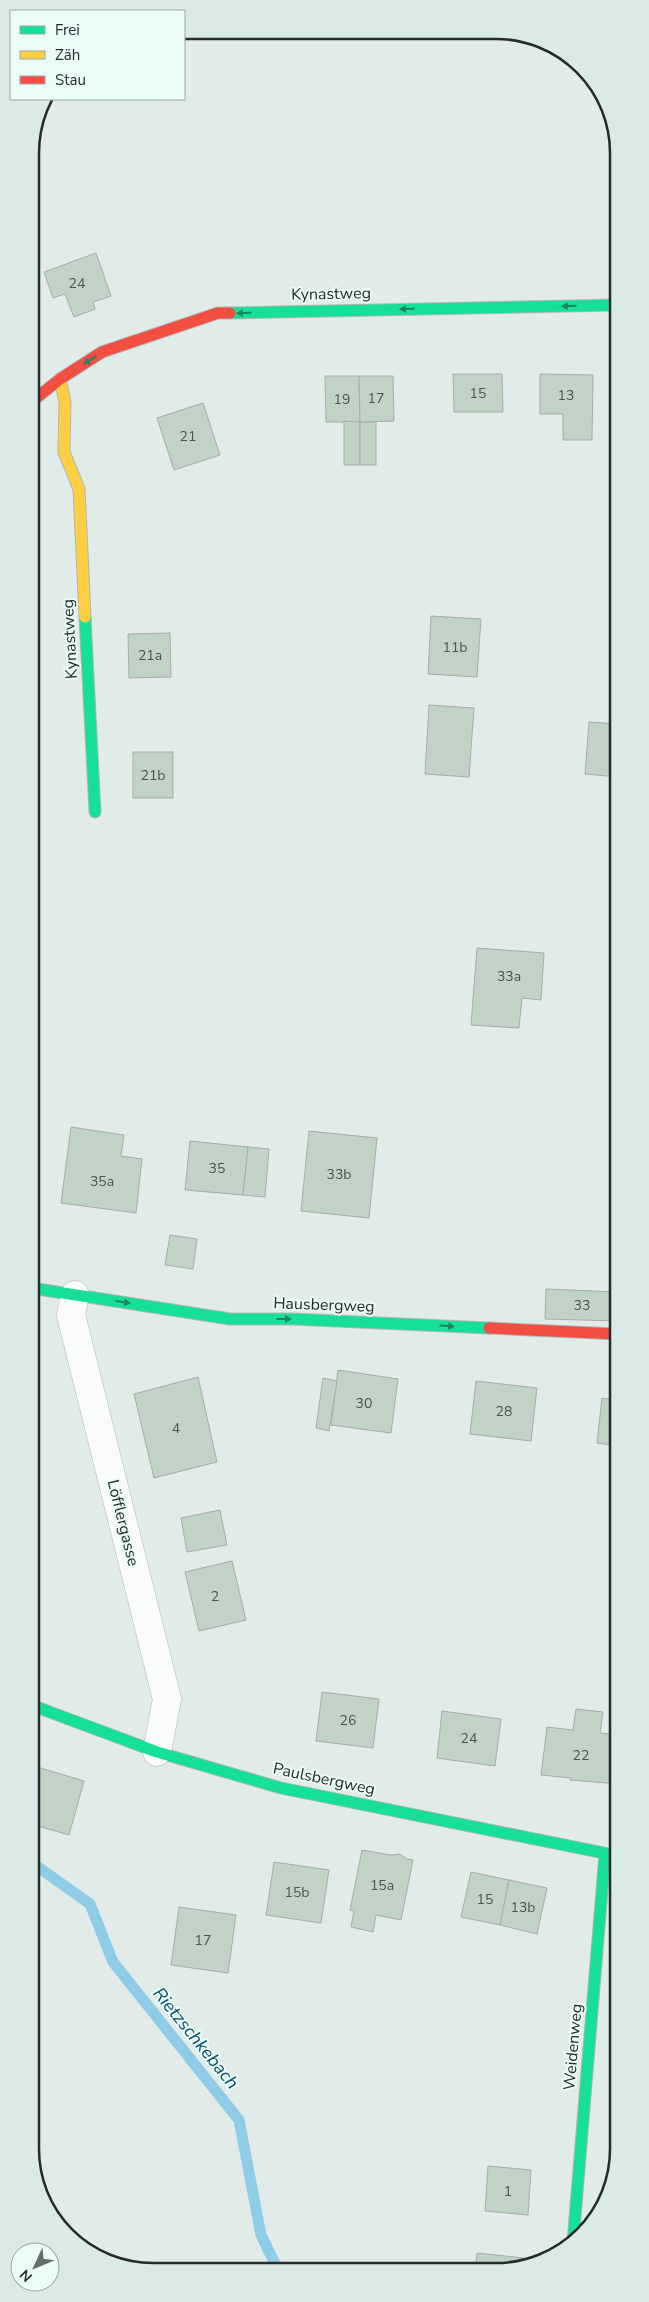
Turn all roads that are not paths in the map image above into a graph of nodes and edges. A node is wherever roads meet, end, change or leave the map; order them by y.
1 (610, 305) edge
2 (60, 379) junction
3 (39, 395) edge
4 (95, 812) dead end
5 (39, 1289) edge
6 (75, 1295) junction
7 (610, 1334) edge
8 (39, 1708) edge
9 (157, 1752) junction
10 (605, 1854) junction
11 (610, 1855) edge
12 (574, 2233) edge

1 -> 2 street, Kynastweg
2 - 3 street, Kynastweg
2 - 4 street, Kynastweg
5 - 6 street, Hausbergweg
6 -> 7 street, Hausbergweg
6 - 9 street, Löfflergasse
8 - 9 street, Paulsbergweg
9 - 10 street, Paulsbergweg
10 - 11 street, Paulsbergweg
10 - 12 street, Weidenweg

